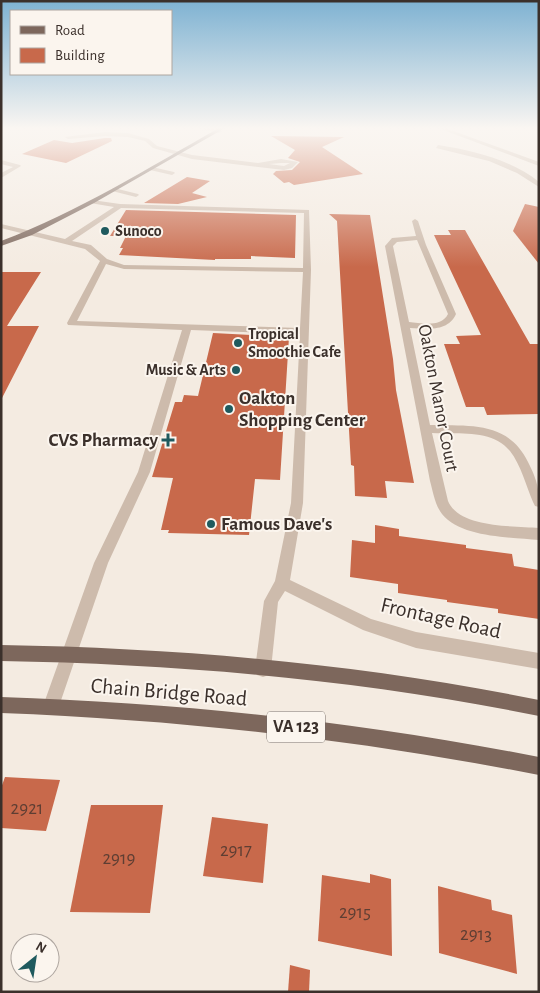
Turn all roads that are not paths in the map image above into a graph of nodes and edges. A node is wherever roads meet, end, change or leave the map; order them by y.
1 (142, 174) edge
2 (525, 174) edge
3 (539, 184) edge
4 (114, 190) junction
5 (136, 194) dead end
6 (92, 202) junction
7 (120, 206) junction
8 (416, 221) dead end
9 (1, 226) edge
10 (29, 233) junction
11 (420, 238) junction
12 (66, 242) junction
13 (1, 244) edge
14 (1, 252) edge
15 (104, 261) junction
16 (307, 270) junction
17 (406, 325) junction
18 (187, 327) junction
19 (304, 331) junction
20 (427, 429) junction
21 (539, 502) edge
22 (539, 534) edge
23 (282, 582) junction
24 (1, 653) edge
25 (68, 654) junction
26 (539, 661) edge
27 (263, 669) junction
28 (1, 705) edge
29 (51, 706) junction
30 (539, 708) edge
31 (539, 766) edge

1 - 4 main road
2 - 3 street
4 - 5 street
4 - 6 main road
6 - 7 street
6 - 10 main road
7 - 12 street
7 - 16 street
8 - 11 street
9 - 10 street
10 - 12 street
10 - 13 main road
10 - 14 main road
11 - 17 street, Oakton Manor Court
11 - 17 street
12 - 15 street
15 - 16 street
15 - 18 street
16 - 19 street
17 - 20 street, Oakton Manor Court
18 - 19 street
18 - 25 street
19 - 23 street
20 - 21 street
20 - 22 street, Oakton Manor Court
23 - 26 street, Frontage Road
23 - 27 street
24 - 25 main road, Chain Bridge Road
25 - 27 main road, Chain Bridge Road
25 - 29 street
27 - 30 main road, Chain Bridge Road
28 - 29 main road, Chain Bridge Road / VA 123
29 - 31 main road, Chain Bridge Road / VA 123

